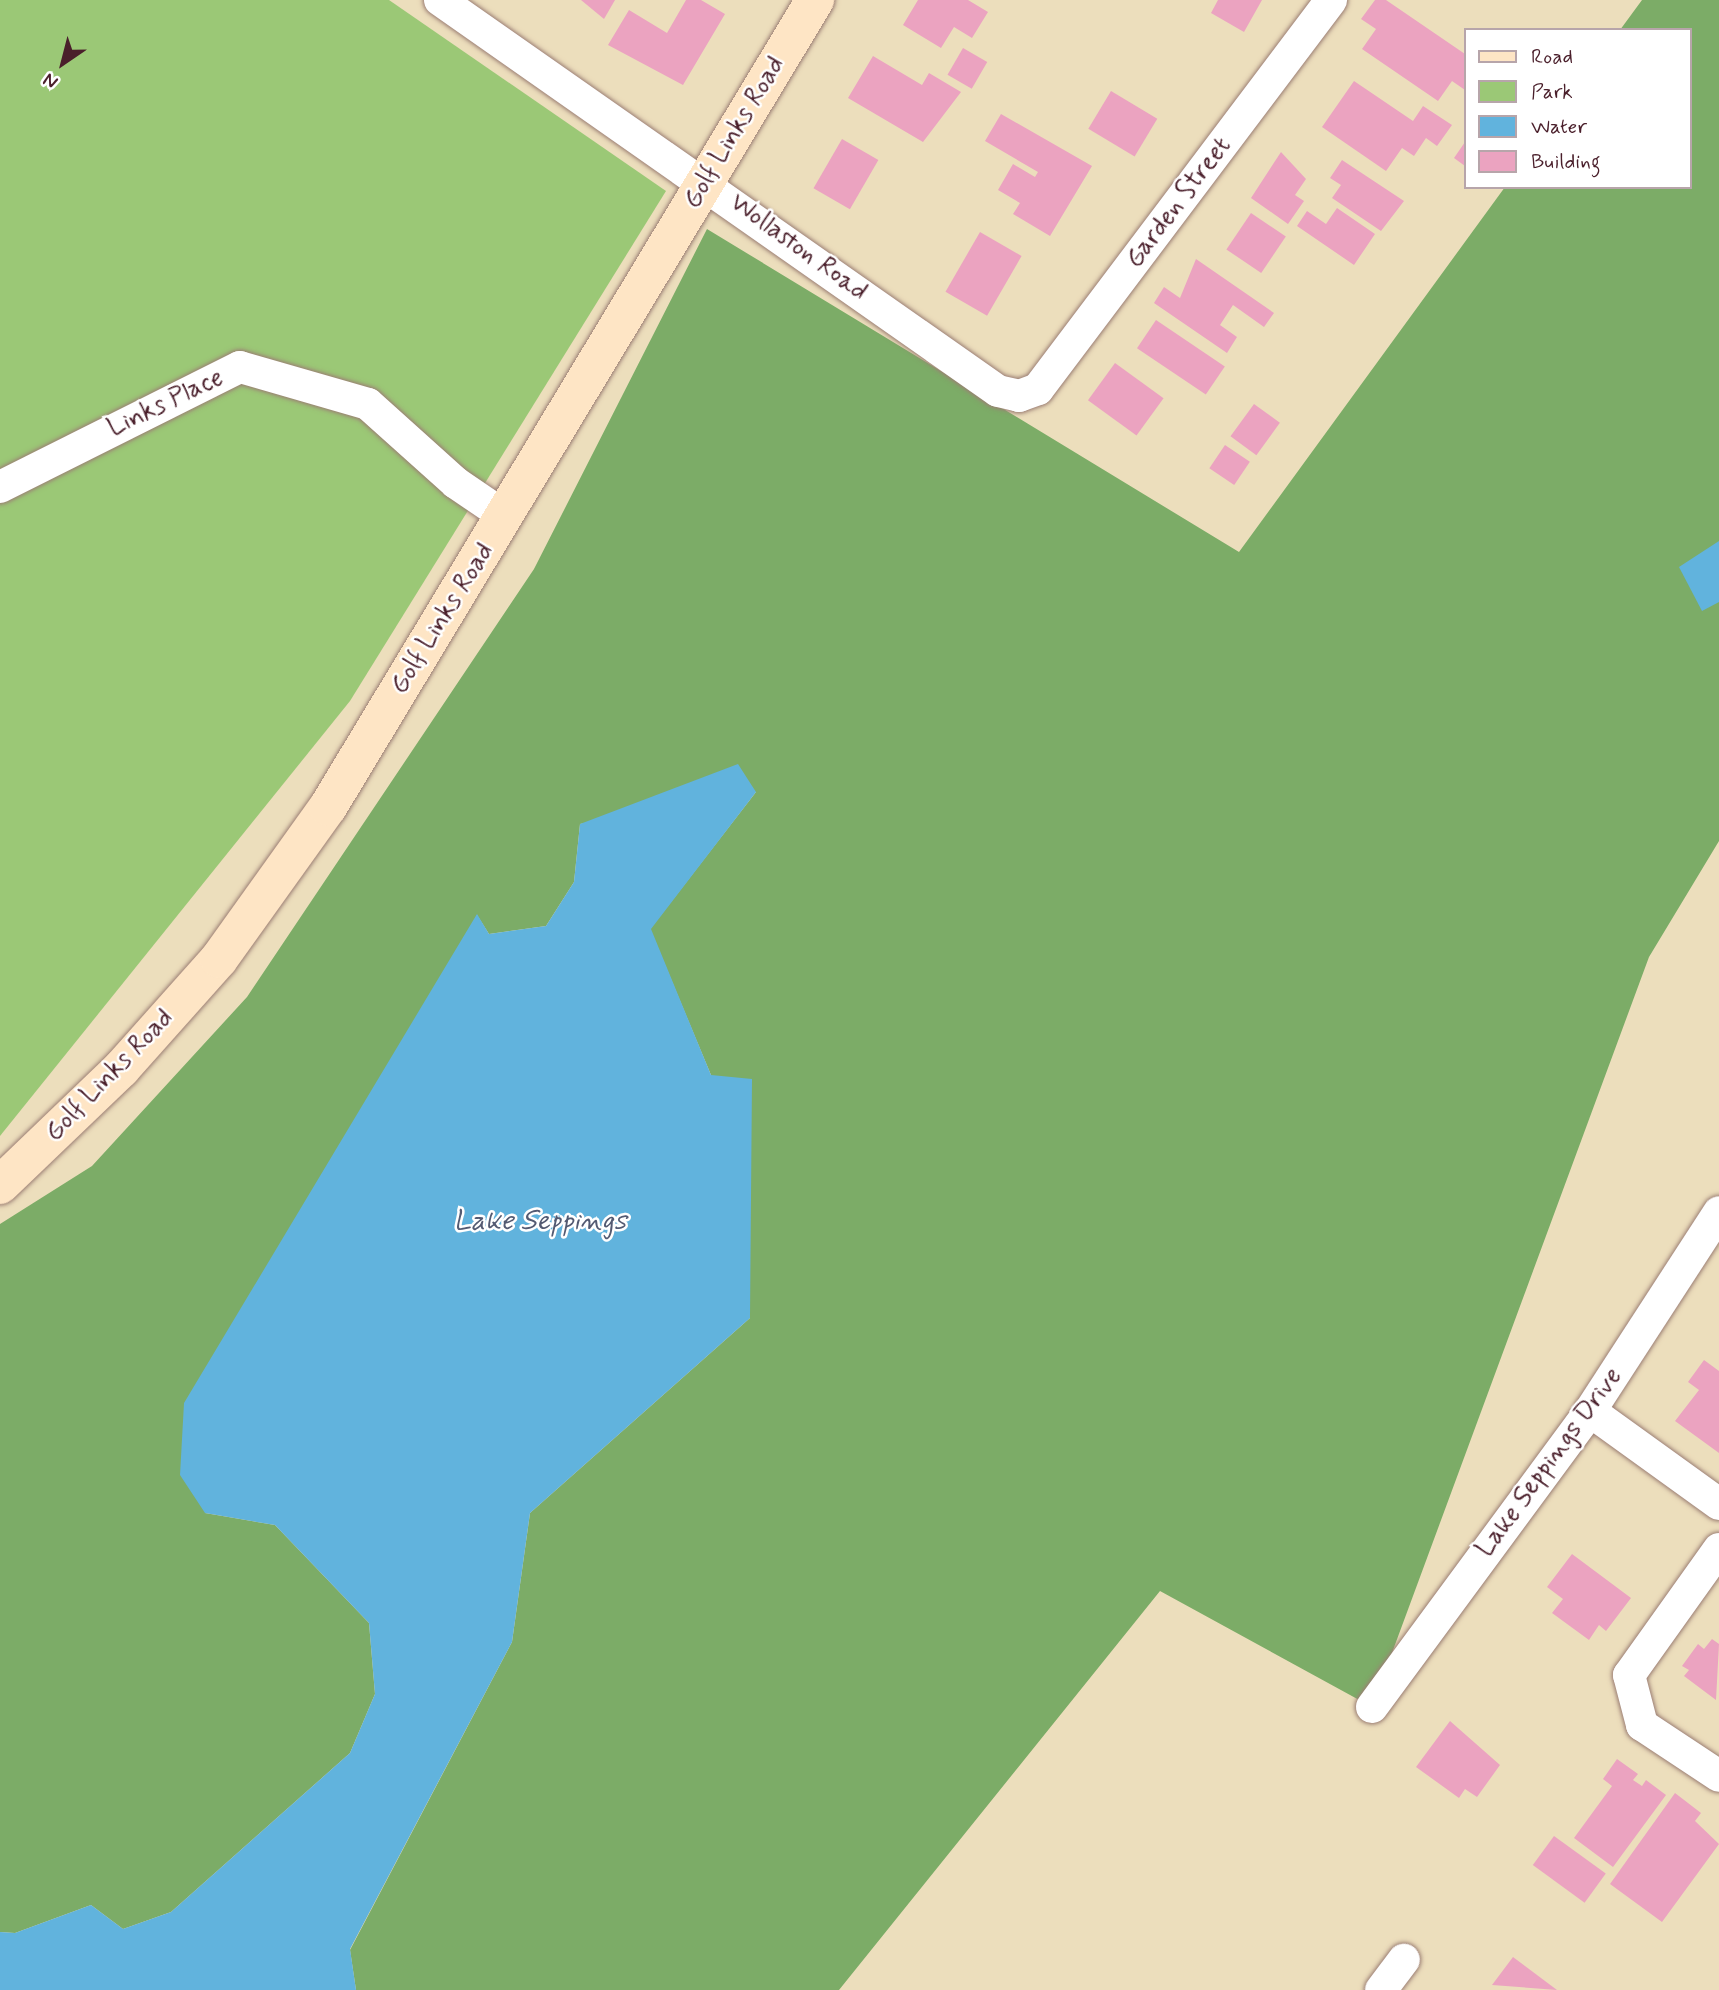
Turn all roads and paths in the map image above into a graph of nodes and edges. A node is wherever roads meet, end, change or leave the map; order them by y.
1 (440, 0) edge
2 (815, 0) edge
3 (1331, 0) edge
4 (706, 183) junction
5 (1019, 396) joint
6 (0, 487) edge
7 (506, 517) junction
8 (0, 1185) edge
9 (1719, 1212) edge
10 (1590, 1411) junction
11 (1719, 1504) edge
12 (1719, 1549) edge
13 (1372, 1707) dead end
14 (1719, 1776) edge
15 (1404, 1960) dead end
16 (1381, 1990) edge

1 - 4 street, Wollaston Road
2 - 4 main road, Golf Links Road
3 - 5 street, Garden Street
4 - 5 street, Wollaston Road
4 - 7 main road, Golf Links Road
6 - 7 street, Links Place
7 - 8 main road, Golf Links Road
9 - 10 street, Lake Seppings Drive
10 - 11 street
10 - 13 street, Lake Seppings Drive
12 - 14 street
15 - 16 street

